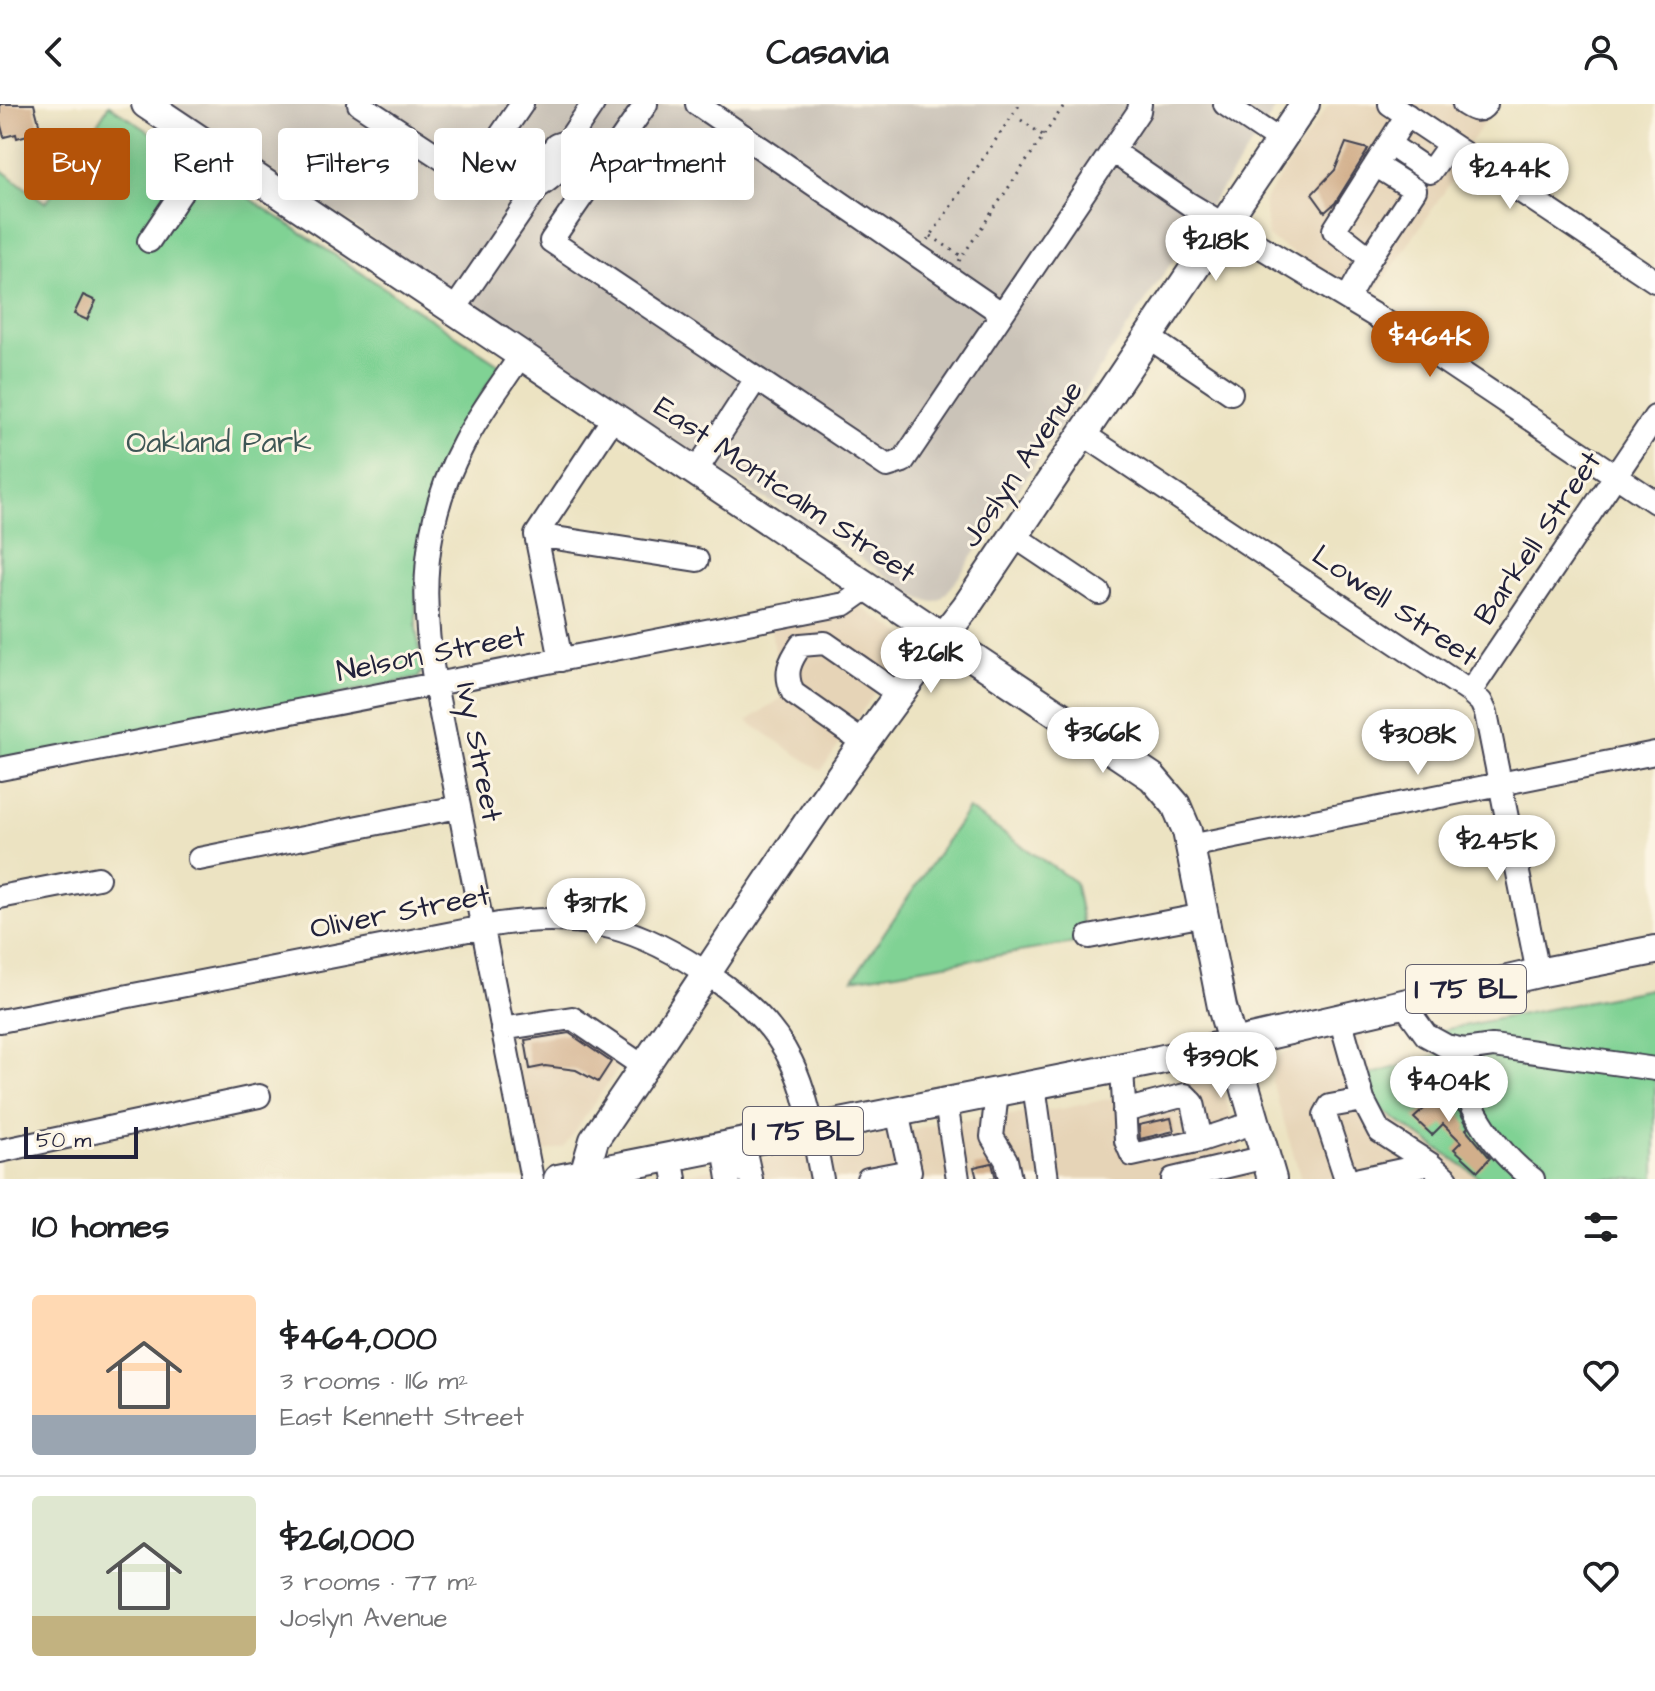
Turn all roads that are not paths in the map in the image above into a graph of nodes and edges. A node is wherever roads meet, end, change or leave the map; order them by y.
1 (146, 104) edge
2 (359, 104) edge
3 (522, 104) edge
4 (646, 104) edge
5 (697, 104) edge
6 (1140, 104) edge
7 (1225, 104) edge
8 (1305, 104) edge
9 (1464, 104) edge
10 (1486, 104) edge
11 (589, 105) edge
12 (1399, 110) edge
13 (181, 128) edge
14 (1280, 141) junction
15 (1389, 144) junction
16 (1450, 144) junction
17 (1112, 151) junction
18 (1375, 165) junction
19 (262, 182) edge
20 (176, 200) edge
21 (1224, 224) junction
22 (149, 241) dead end
23 (1370, 258) junction
24 (1655, 281) edge
25 (1347, 299) junction
26 (454, 310) junction
27 (1001, 313) junction
28 (1148, 337) junction
29 (521, 355) junction
30 (756, 379) junction
31 (1231, 393) dead end
32 (614, 417) junction
33 (1655, 417) edge
34 (1083, 434) junction
35 (696, 471) junction
36 (1616, 476) junction
37 (1655, 502) edge
38 (536, 535) junction
39 (1014, 536) junction
40 (697, 560) dead end
41 (869, 587) junction
42 (1099, 593) dead end
43 (943, 636) junction
44 (561, 660) junction
45 (435, 684) junction
46 (1470, 692) junction
47 (900, 695) junction
48 (864, 743) junction
49 (1655, 753) edge
50 (0, 769) edge
51 (1500, 784) junction
52 (458, 807) junction
53 (1190, 846) junction
54 (199, 859) dead end
55 (98, 878) dead end
56 (0, 897) edge
57 (1204, 915) junction
58 (482, 927) junction
59 (1089, 937) dead end
60 (1655, 950) edge
61 (1538, 973) junction
62 (707, 974) junction
63 (1403, 1003) junction
64 (1340, 1018) junction
65 (0, 1021) edge
66 (502, 1029) junction
67 (1232, 1043) junction
68 (1464, 1050) junction
69 (644, 1067) junction
70 (1122, 1068) junction
71 (1655, 1069) edge
72 (1034, 1085) junction
73 (997, 1092) junction
74 (259, 1096) dead end
75 (1363, 1100) junction
76 (946, 1103) junction
77 (1124, 1111) junction
78 (897, 1112) junction
79 (1256, 1122) junction
80 (811, 1129) junction
81 (1201, 1140) junction
82 (995, 1143) junction
83 (734, 1144) junction
84 (0, 1151) edge
85 (1430, 1164) junction
86 (673, 1168) edge
87 (1269, 1168) edge
88 (956, 1169) edge
89 (916, 1175) edge
90 (575, 1177) edge
91 (532, 1179) edge
92 (729, 1179) edge
93 (751, 1179) edge
94 (822, 1179) edge
95 (868, 1179) edge
96 (1010, 1179) edge
97 (1047, 1179) edge
98 (1173, 1179) edge
99 (1346, 1179) edge
100 (1360, 1179) edge
101 (1447, 1179) edge
102 (1533, 1179) edge

1 - 13 main road, East Montcalm Street
2 - 3 street
4 - 30 street
5 - 27 street
6 - 17 street
7 - 14 street
8 - 14 main road, Joslyn Avenue
9 - 10 street
11 - 26 street
12 - 15 street
12 - 16 street
14 - 21 main road, Joslyn Avenue
15 - 16 street
15 - 18 street
16 - 24 street
17 - 21 street
17 - 27 street
18 - 23 street
18 - 23 street
19 - 26 main road, East Montcalm Street
20 - 22 street
21 - 25 street
21 - 28 main road, Joslyn Avenue
23 - 25 street
25 - 36 street
26 - 29 main road, East Montcalm Street
27 - 30 street
28 - 31 street
28 - 34 main road, Joslyn Avenue
29 - 32 main road, East Montcalm Street
29 - 45 street, Ivy Street
30 - 35 street
32 - 35 main road, East Montcalm Street
32 - 38 street
33 - 36 street, Barkell Street
34 - 39 main road, Joslyn Avenue
34 - 46 street, Lowell Street
35 - 41 main road, East Montcalm Street
36 - 37 street
36 - 46 street, Barkell Street
38 - 40 street
38 - 44 street
39 - 42 street
39 - 43 main road, Joslyn Avenue
41 - 43 main road, East Montcalm Street
41 - 44 street, Nelson Street
43 - 47 main road, Joslyn Avenue
43 - 53 main road, East Montcalm Street
44 - 45 street, Nelson Street
45 - 50 street, Nelson Street
45 - 52 street, Ivy Street
46 - 51 street, Lowell Street
47 - 48 main road, Joslyn Avenue
47 - 48 street
48 - 62 main road, Joslyn Avenue
49 - 51 street
51 - 53 street
51 - 61 street, Lowell Street
52 - 54 street
52 - 58 street, Ivy Street
53 - 57 main road, East Montcalm Street
55 - 56 street
57 - 59 street
57 - 67 main road, East Montcalm Street
58 - 62 street, Oliver Street
58 - 65 street, Oliver Street
58 - 66 street, Ivy Street
60 - 61 main road, I 75 BL
61 - 63 main road, I 75 BL
62 - 69 main road, Joslyn Avenue
62 - 80 street, Oliver Street
63 - 64 main road, I 75 BL
63 - 68 street
64 - 67 main road, I 75 BL
64 - 75 street
66 - 69 street
66 - 91 street, Ivy Street
67 - 70 main road, I 75 BL
67 - 79 main road, East Montcalm Street
68 - 71 street
68 - 102 street
69 - 90 main road, Joslyn Avenue
70 - 72 main road, I 75 BL
70 - 77 street
72 - 73 main road, I 75 BL
72 - 97 street
73 - 76 main road, I 75 BL
73 - 82 street
74 - 84 street
75 - 85 street
75 - 99 street
76 - 78 main road, I 75 BL
76 - 88 street
77 - 81 street
77 - 81 street
78 - 80 main road, I 75 BL
78 - 89 street
79 - 81 street
79 - 87 main road, East Montcalm Street
80 - 83 main road, I 75 BL
80 - 94 street, Oliver Street
82 - 88 street
82 - 96 street
83 - 86 main road, I 75 BL
83 - 92 street
83 - 93 street
85 - 100 street
85 - 101 street
86 - 90 main road, I 75 BL
87 - 98 street
89 - 95 street

